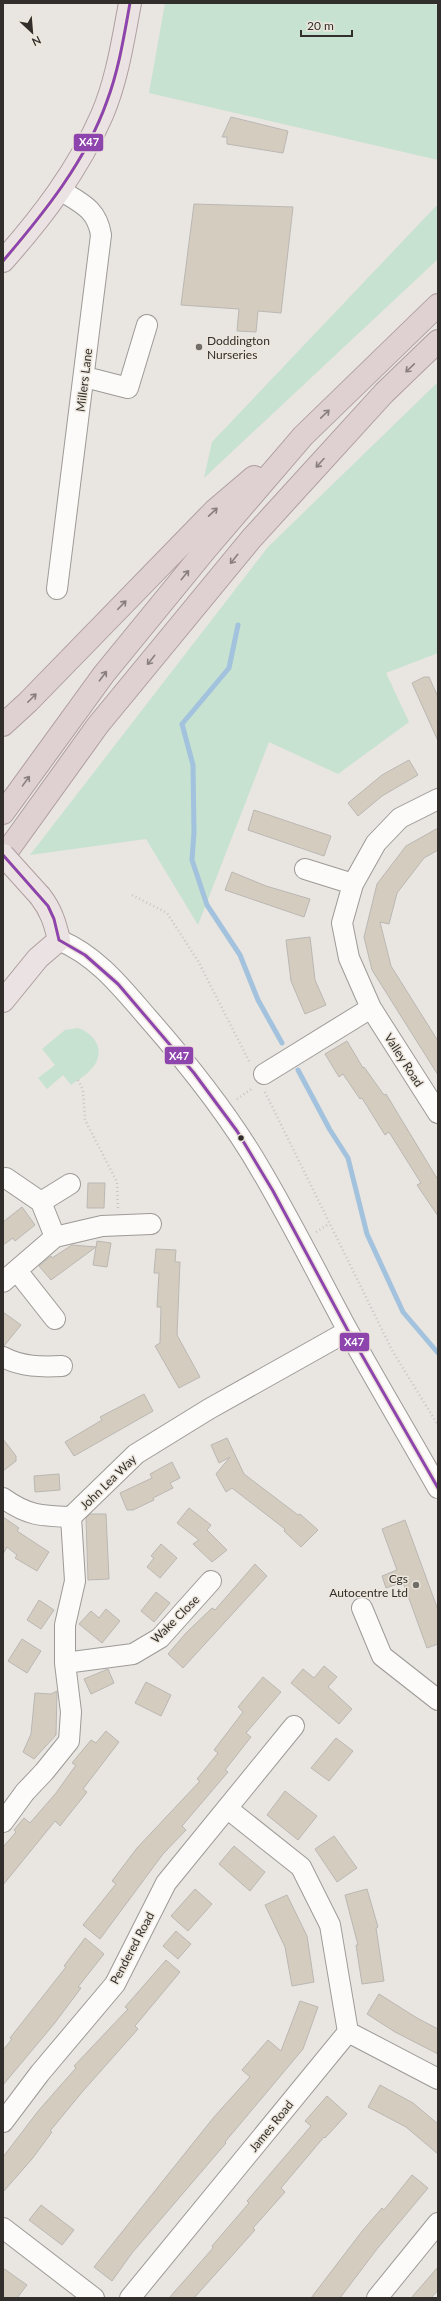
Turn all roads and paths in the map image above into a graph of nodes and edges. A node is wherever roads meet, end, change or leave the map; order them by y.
1 (130, 3) edge
2 (60, 190) junction
3 (3, 261) edge
4 (438, 305) edge
5 (147, 325) dead end
6 (438, 341) edge
7 (85, 377) junction
8 (303, 436) junction
9 (57, 590) dead end
10 (3, 724) edge
11 (438, 799) edge
12 (3, 813) edge
13 (3, 856) edge
14 (305, 868) dead end
15 (353, 884) junction
16 (132, 895) dead end
17 (59, 940) junction
18 (3, 1001) edge
19 (371, 1008) junction
20 (78, 1080) dead end
21 (260, 1080) junction
22 (222, 1109) junction
23 (438, 1112) edge
24 (6, 1178) dead end
25 (70, 1184) dead end
26 (41, 1202) junction
27 (151, 1224) dead end
28 (329, 1224) junction
29 (118, 1225) junction
30 (311, 1235) dead end
31 (55, 1237) junction
32 (10, 1277) edge
33 (55, 1319) dead end
34 (348, 1331) junction
35 (3, 1357) edge
36 (62, 1366) dead end
37 (438, 1425) edge
38 (438, 1488) edge
39 (3, 1498) edge
40 (72, 1517) junction
41 (211, 1582) dead end
42 (362, 1608) dead end
43 (64, 1663) junction
44 (438, 1700) edge
45 (294, 1726) dead end
46 (228, 1809) junction
47 (3, 1822) edge
48 (348, 2032) junction
49 (438, 2079) edge
50 (3, 2122) edge
51 (437, 2227) edge
52 (3, 2228) edge
53 (94, 2298) edge
54 (130, 2298) edge
55 (378, 2298) edge

1 - 2 main road
2 - 3 main road
2 - 7 street, Millers Lane
8 -> 4 highway
5 - 7 street
6 -> 13 highway
7 - 9 street, Millers Lane
10 -> 8 highway
12 -> 8 highway
11 - 15 street, Valley Road
13 - 17 main road, bridge
14 - 15 street
15 - 19 street, Valley Road
16 - 21 path
17 - 18 main road
17 - 22 street
19 - 21 street
19 - 23 street, Valley Road
20 - 29 path
21 - 22 path
21 - 28 path
22 - 34 street
24 - 26 street
25 - 26 street
26 - 31 street
27 - 29 street
28 - 30 path
28 - 37 path
29 - 31 street
31 - 32 street
32 - 33 street
34 - 38 street
34 - 40 street, John Lea Way
35 - 36 street
39 - 40 street
40 - 43 street, John Lea Way
41 - 43 street, Wake Close
42 - 44 street
43 - 47 street, John Lea Way
45 - 46 street, Pendered Road
46 - 48 street
46 - 50 street, Pendered Road
48 - 49 street
48 - 54 street, James Road
51 - 55 street
52 - 53 street

